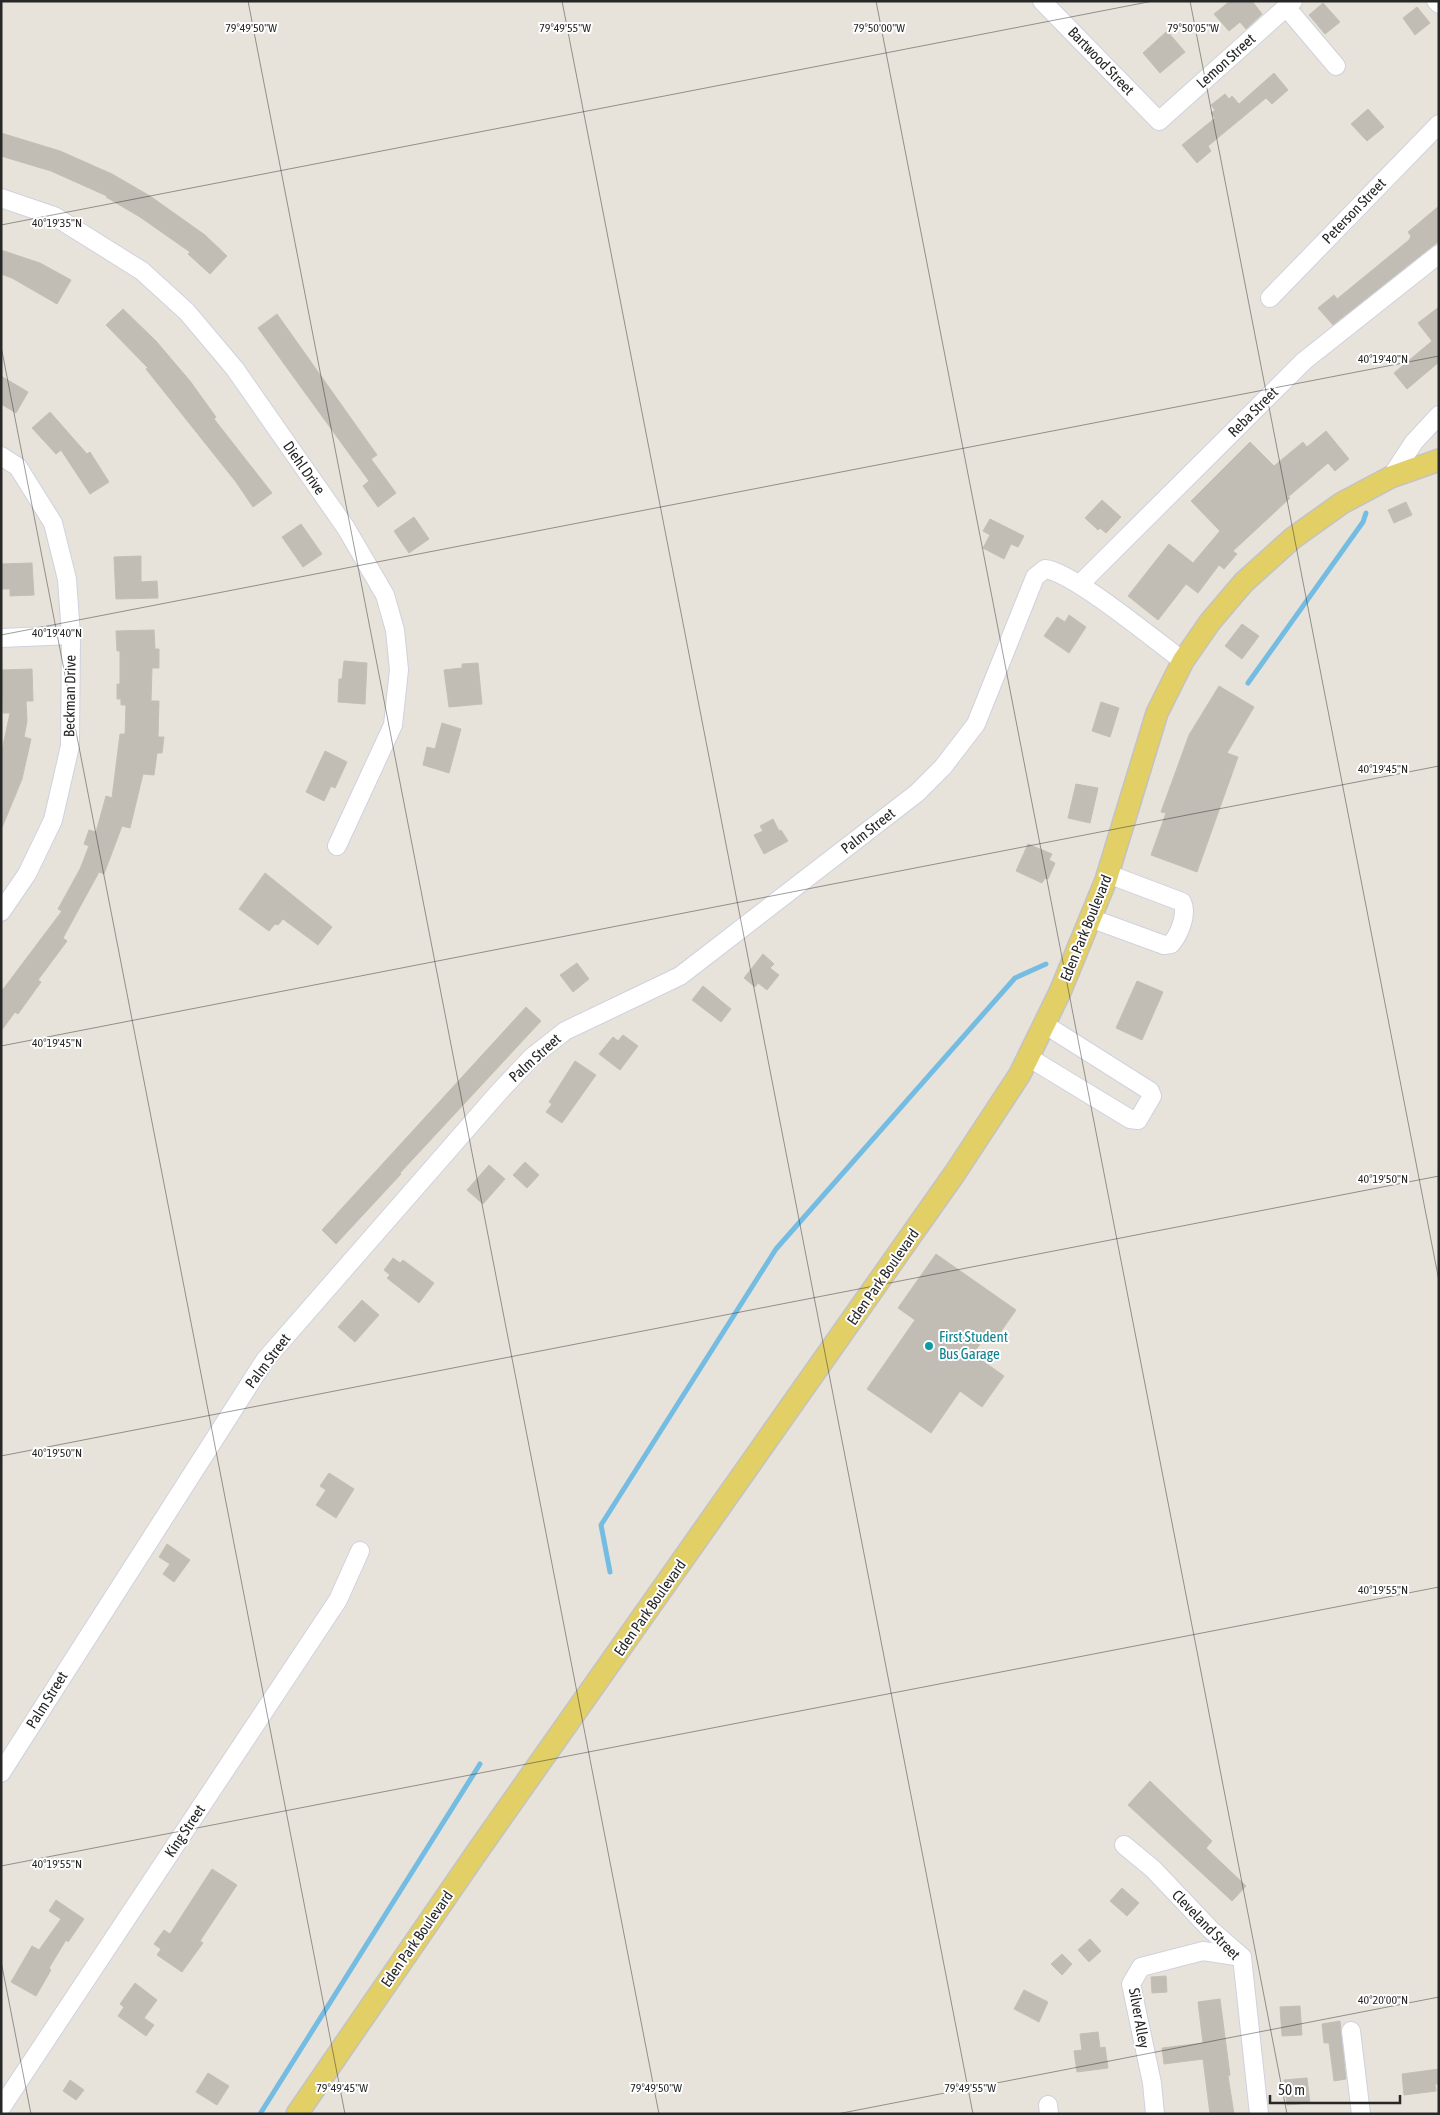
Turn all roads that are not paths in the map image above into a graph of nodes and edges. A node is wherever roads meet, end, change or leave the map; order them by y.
1 (1042, 1) edge
2 (1290, 4) edge
3 (1336, 66) dead end
4 (1159, 122) joint
5 (1439, 124) edge
6 (1, 198) edge
7 (1439, 254) edge
8 (1270, 298) dead end
9 (1439, 415) edge
10 (1, 456) edge
11 (1439, 460) edge
12 (1391, 477) junction
13 (1080, 584) junction
14 (71, 635) junction
15 (1, 638) edge
16 (1183, 661) junction
17 (337, 846) dead end
18 (1108, 874) junction
19 (1, 912) edge
20 (1090, 918) junction
21 (1044, 1024) junction
22 (1028, 1057) junction
23 (360, 1551) dead end
24 (1, 1773) edge
25 (1124, 1845) dead end
26 (1242, 1957) junction
27 (1351, 2031) dead end
28 (1, 2108) edge
29 (297, 2114) edge
30 (1155, 2114) edge
31 (1259, 2114) edge
32 (1361, 2114) edge

1 - 4 street, Bartwood Street
2 - 3 street
2 - 4 street, Lemon Street
5 - 8 street, Peterson Street
6 - 17 street, Diehl Drive
7 - 13 street, Reba Street
9 - 12 street
10 - 14 street, Beckman Drive
11 - 12 main road, Eden Park Boulevard
12 - 16 main road, Eden Park Boulevard
13 - 16 street, Palm Street
13 - 24 street, Palm Street
14 - 15 street
14 - 19 street, Beckman Drive
16 - 18 main road, Eden Park Boulevard
18 - 20 main road, Eden Park Boulevard
18 - 20 street
20 - 21 main road, Eden Park Boulevard
21 - 22 main road, Eden Park Boulevard
21 - 22 street
22 - 29 main road, Eden Park Boulevard
23 - 28 street, King Street
25 - 26 street, Cleveland Street
26 - 30 street, Silver Alley
26 - 31 street, Cleveland Street
27 - 32 street

